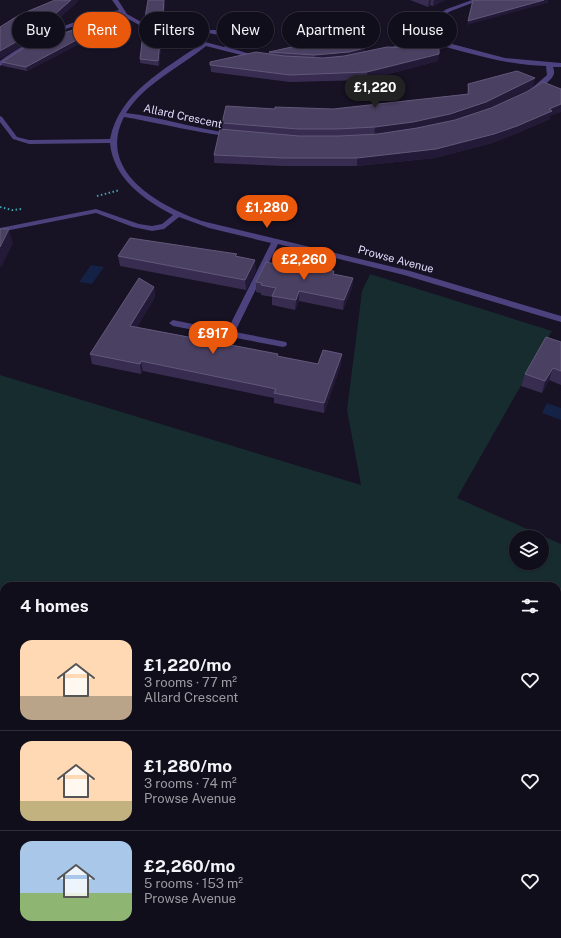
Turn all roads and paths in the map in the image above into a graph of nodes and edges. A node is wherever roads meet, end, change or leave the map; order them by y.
1 (115, 0) edge
2 (477, 0) edge
3 (121, 11) junction
4 (446, 12) edge
5 (139, 24) edge
6 (209, 32) edge
7 (209, 45) edge
8 (199, 48) edge
9 (393, 48) edge
10 (457, 48) edge
11 (225, 49) junction
12 (380, 53) edge
13 (267, 59) edge
14 (0, 64) edge
15 (549, 65) junction
16 (561, 65) edge
17 (528, 93) edge
18 (122, 115) junction
19 (0, 118) edge
20 (240, 136) edge
21 (113, 141) junction
22 (179, 214) junction
23 (0, 230) edge
24 (276, 241) junction
25 (561, 319) edge
26 (173, 323) dead end
27 (230, 334) junction
28 (283, 344) dead end

1 - 3 street
2 - 4 street
3 - 5 street
3 - 14 street
6 - 11 street
7 - 11 street
8 - 18 street
9 - 12 street
10 - 15 street
11 - 13 street
15 - 16 street
15 - 17 street
18 - 20 street, Allard Crescent
18 - 21 street
19 - 21 street
21 - 22 street, Prowse Avenue
22 - 23 street
22 - 24 street, Prowse Avenue
24 - 25 street, Prowse Avenue
24 - 27 street
26 - 27 street
27 - 28 street

